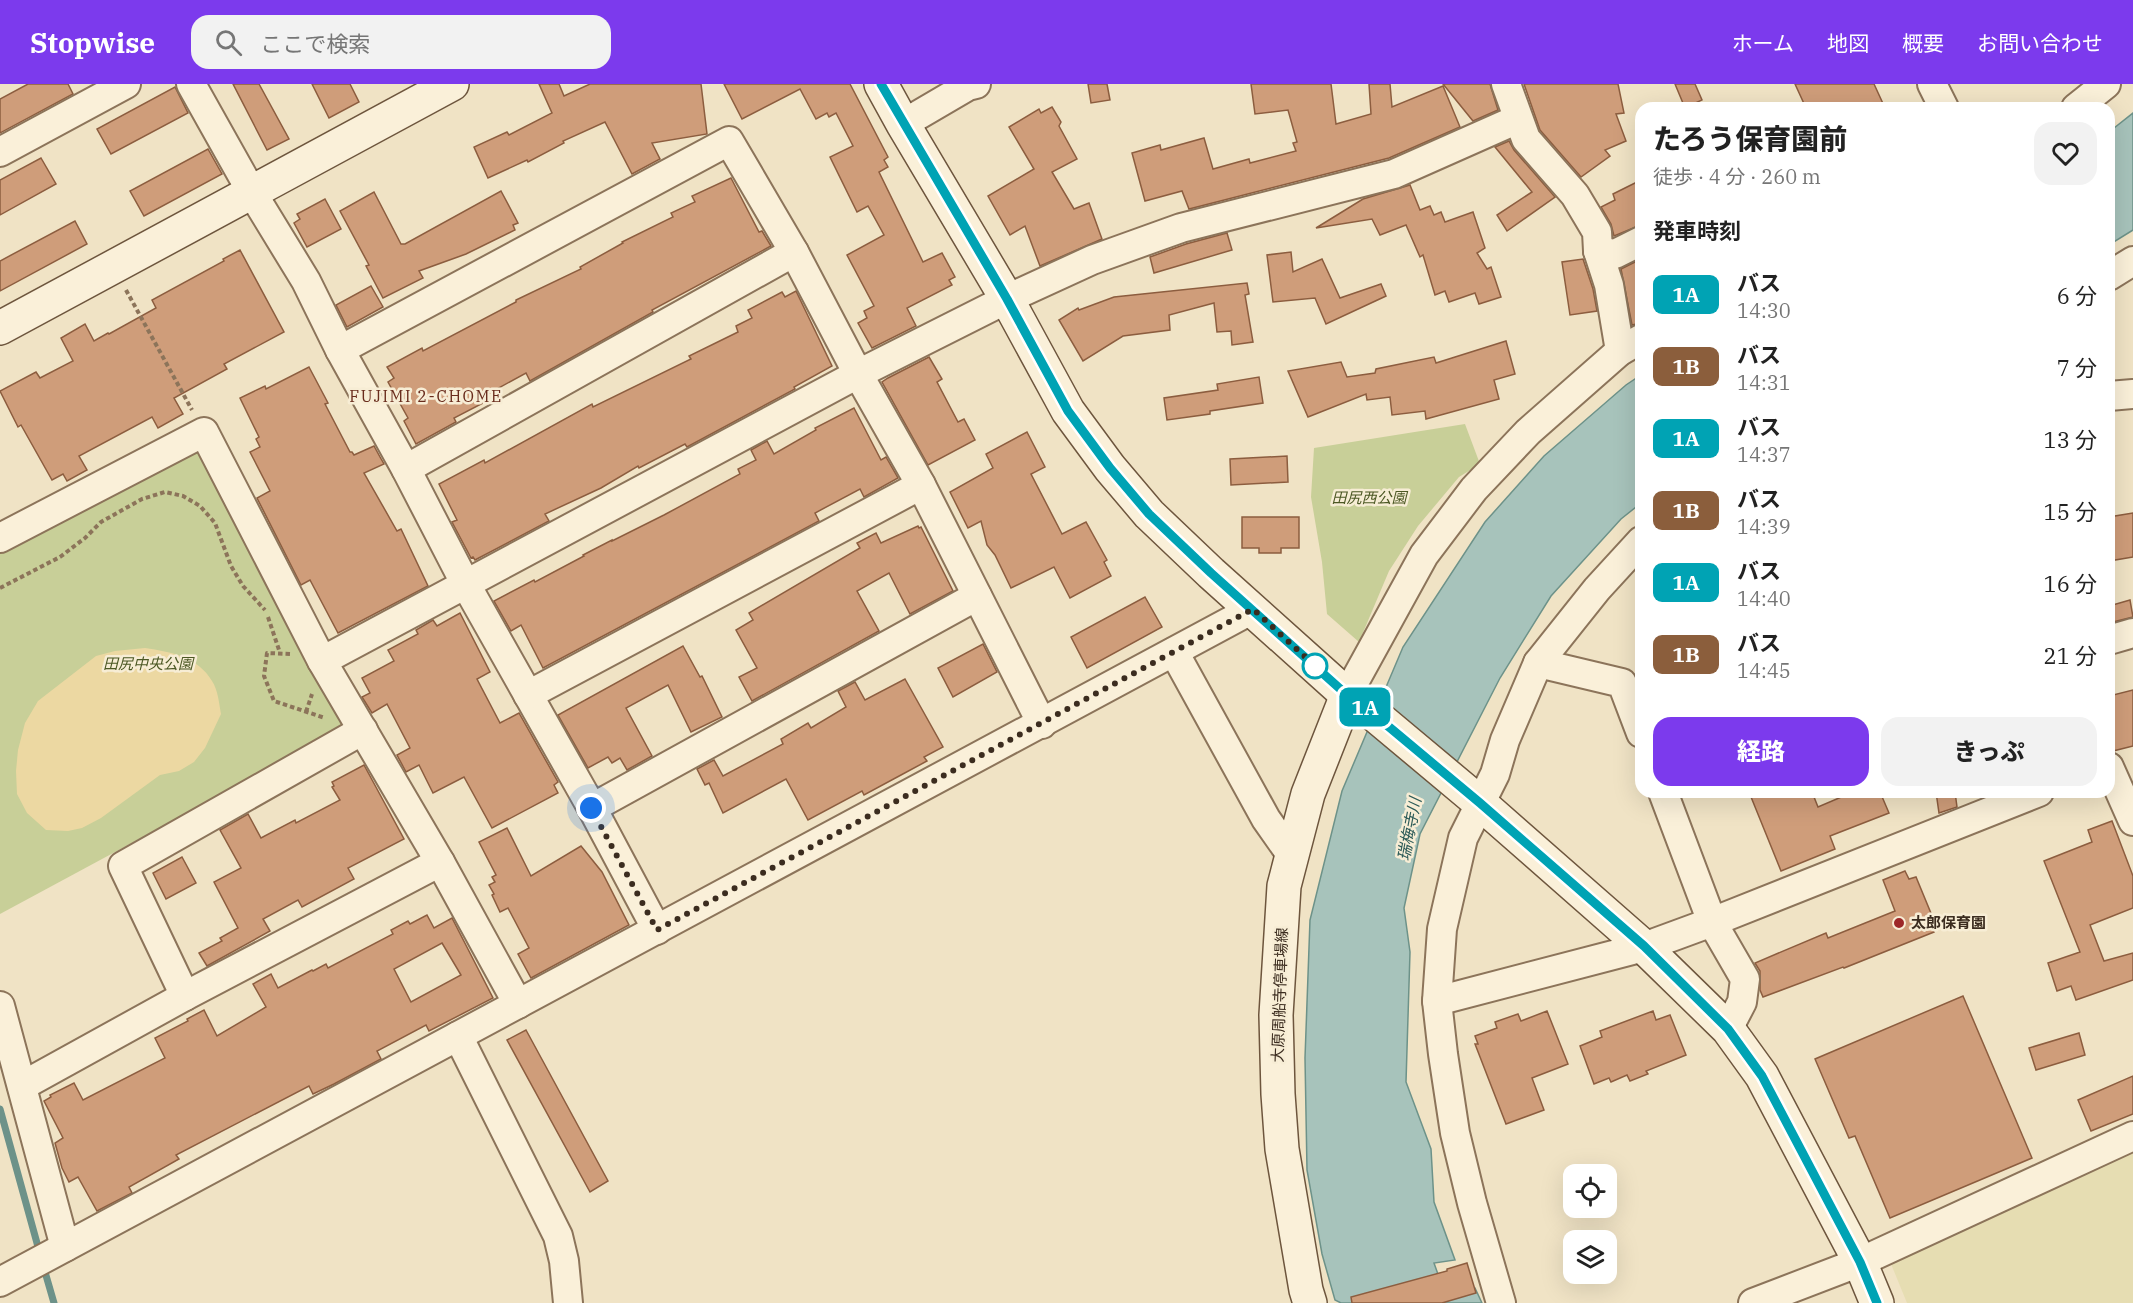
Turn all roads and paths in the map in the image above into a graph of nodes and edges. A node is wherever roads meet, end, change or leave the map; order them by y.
1 (126, 84) edge
2 (191, 84) edge
3 (452, 84) edge
4 (881, 84) edge
5 (976, 84) edge
6 (1506, 84) edge
7 (1932, 84) edge
8 (2106, 84) edge
9 (1941, 102) edge
10 (2084, 102) edge
11 (1518, 119) junction
12 (903, 124) junction
13 (0, 152) edge
14 (250, 191) junction
15 (1635, 245) edge
16 (1598, 251) junction
17 (794, 252) junction
18 (2133, 261) edge
19 (113, 267) junction
20 (2115, 272) edge
21 (1007, 299) junction
22 (0, 328) edge
23 (1631, 345) edge
24 (340, 350) junction
25 (858, 374) junction
26 (2133, 394) edge
27 (2115, 396) edge
28 (204, 432) junction
29 (406, 469) junction
30 (921, 485) junction
31 (0, 538) edge
32 (1635, 548) edge
33 (465, 583) junction
34 (0, 588) edge
35 (977, 596) junction
36 (1253, 609) junction
37 (2133, 633) edge
38 (2115, 638) edge
39 (1174, 652) junction
40 (280, 653) junction
41 (309, 657) junction
42 (1538, 663) junction
43 (1632, 684) edge
44 (312, 694) dead end
45 (528, 695) junction
46 (1355, 700) junction
47 (1635, 700) edge
48 (306, 712) junction
49 (1042, 724) junction
50 (363, 730) junction
51 (2115, 780) edge
52 (1665, 798) edge
53 (2024, 798) edge
54 (1480, 803) junction
55 (591, 808) junction
56 (2133, 821) edge
57 (1292, 856) junction
58 (440, 862) junction
59 (1712, 922) junction
60 (657, 930) junction
61 (1644, 946) junction
62 (185, 996) junction
63 (1437, 1001) junction
64 (518, 1004) junction
65 (0, 1006) edge
66 (1728, 1029) junction
67 (458, 1036) junction
68 (22, 1086) junction
69 (2133, 1136) edge
70 (65, 1247) junction
71 (1860, 1262) junction
72 (11, 1276) edge
73 (568, 1303) edge
74 (1310, 1303) edge
75 (1501, 1303) edge
76 (1753, 1303) edge
77 (1877, 1303) edge

1 - 13 street
2 - 14 street
3 - 14 main road
4 - 12 main road
5 - 12 street
6 - 11 street
7 - 9 street
8 - 10 street
11 - 16 street
11 - 21 street
12 - 21 main road
14 - 19 main road
14 - 24 street
15 - 16 street
16 - 23 street
17 - 24 street
17 - 25 street
17 - 29 street
18 - 20 street
19 - 22 main road
19 - 28 path
21 - 25 street
21 - 36 main road
23 - 46 street
24 - 29 street
25 - 30 street
25 - 33 street
26 - 27 street
28 - 31 street
28 - 41 street
29 - 33 street
30 - 35 street
30 - 45 street
32 - 42 street
33 - 41 street
33 - 45 street
34 - 40 path
35 - 49 street
35 - 55 street
36 - 39 street
36 - 46 main road
37 - 38 street
39 - 49 street
39 - 57 street
40 - 41 path
40 - 48 path
41 - 50 street
42 - 43 street
42 - 54 street
43 - 47 street
44 - 48 path
45 - 55 street
46 - 54 main road
46 - 57 main road, 大原周船寺停車場線
48 - 50 path
49 - 60 street
50 - 58 street
50 - 62 street
51 - 56 street
52 - 59 street
53 - 59 street
54 - 61 main road
54 - 63 street
55 - 60 street
57 - 74 main road, 大原周船寺停車場線
58 - 62 street
58 - 64 street
59 - 61 street
59 - 66 street
60 - 64 street
61 - 63 street
61 - 66 main road
62 - 68 street
63 - 75 street
64 - 67 street
65 - 68 street
66 - 71 main road
67 - 70 street
67 - 73 street
68 - 70 street
69 - 71 street
70 - 72 street
71 - 76 street
71 - 77 main road

